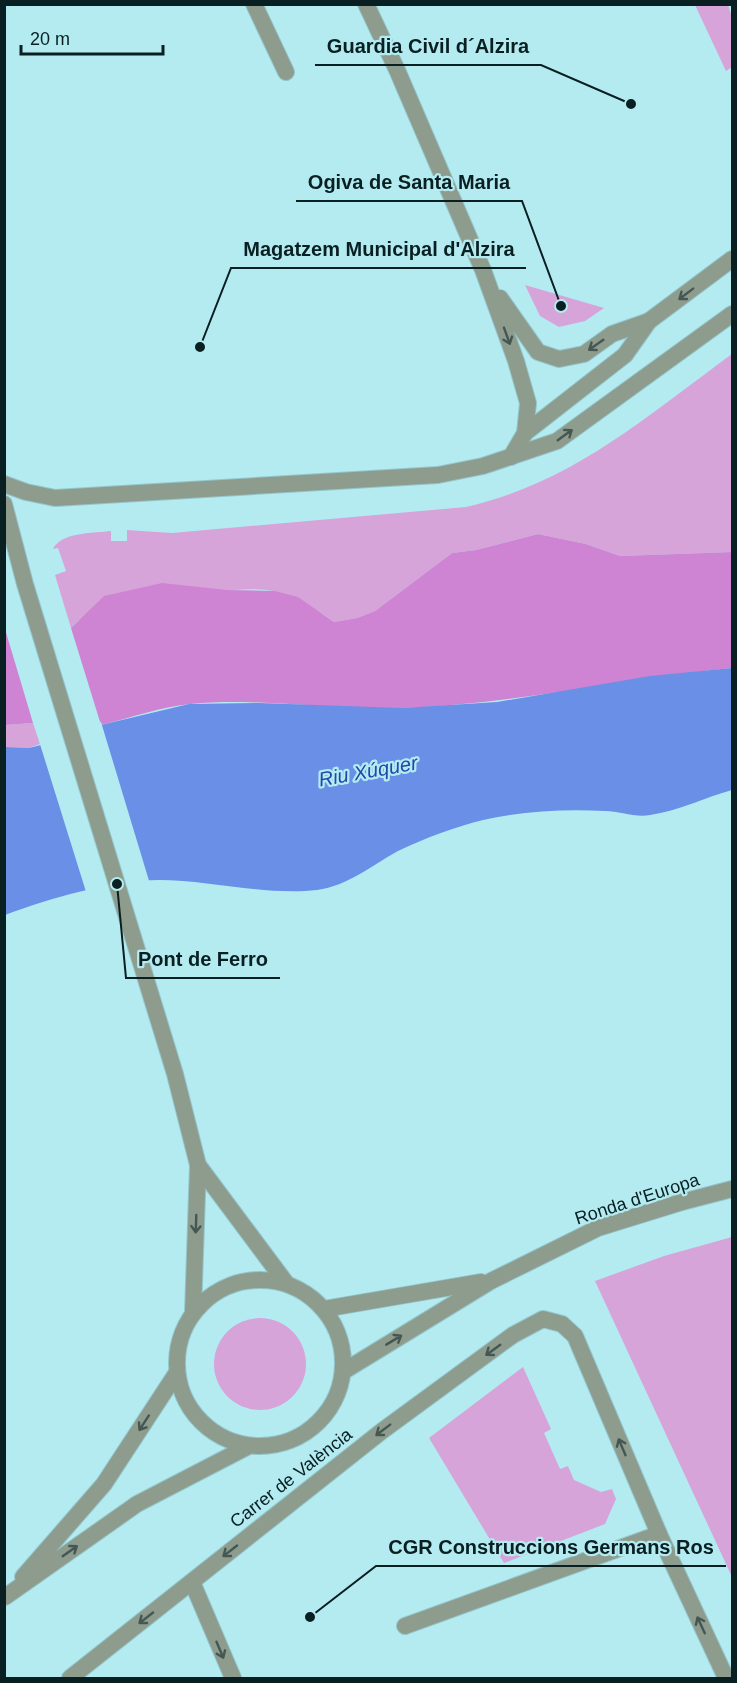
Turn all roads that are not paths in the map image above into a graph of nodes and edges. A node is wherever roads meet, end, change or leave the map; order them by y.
1 (254, 4) edge
2 (366, 4) edge
3 (286, 72) dead end
4 (732, 259) edge
5 (487, 281) junction
6 (732, 314) edge
7 (649, 321) junction
8 (525, 433) junction
9 (511, 457) junction
10 (4, 483) edge
11 (4, 504) edge
12 (4, 550) edge
13 (26, 584) junction
14 (198, 1165) junction
15 (732, 1189) edge
16 (491, 1281) junction
17 (286, 1283) junction
18 (324, 1309) junction
19 (193, 1312) junction
20 (344, 1371) junction
21 (177, 1374) junction
22 (248, 1447) junction
23 (659, 1534) junction
24 (192, 1582) junction
25 (5, 1598) edge
26 (405, 1626) dead end
27 (70, 1678) edge
28 (233, 1678) edge
29 (726, 1678) edge

1 - 3 street
2 - 5 street
4 -> 7 street
7 -> 5 street
5 -> 8 street
9 -> 6 street
7 - 8 street
8 - 9 street
9 - 10 street
11 - 13 street
12 - 13 street
13 - 14 street
14 - 17 street
14 -> 19 street
15 - 16 street, Ronda d'Europa
16 - 18 street
20 -> 16 street
17 - 18 street
17 - 19 street
18 - 20 street
19 - 21 street
20 - 22 street
21 - 22 street
21 -> 25 street
25 -> 22 street
23 -> 24 street, Carrer de València
23 - 26 street
29 -> 23 street
24 -> 27 street, Carrer de València
24 -> 28 street

